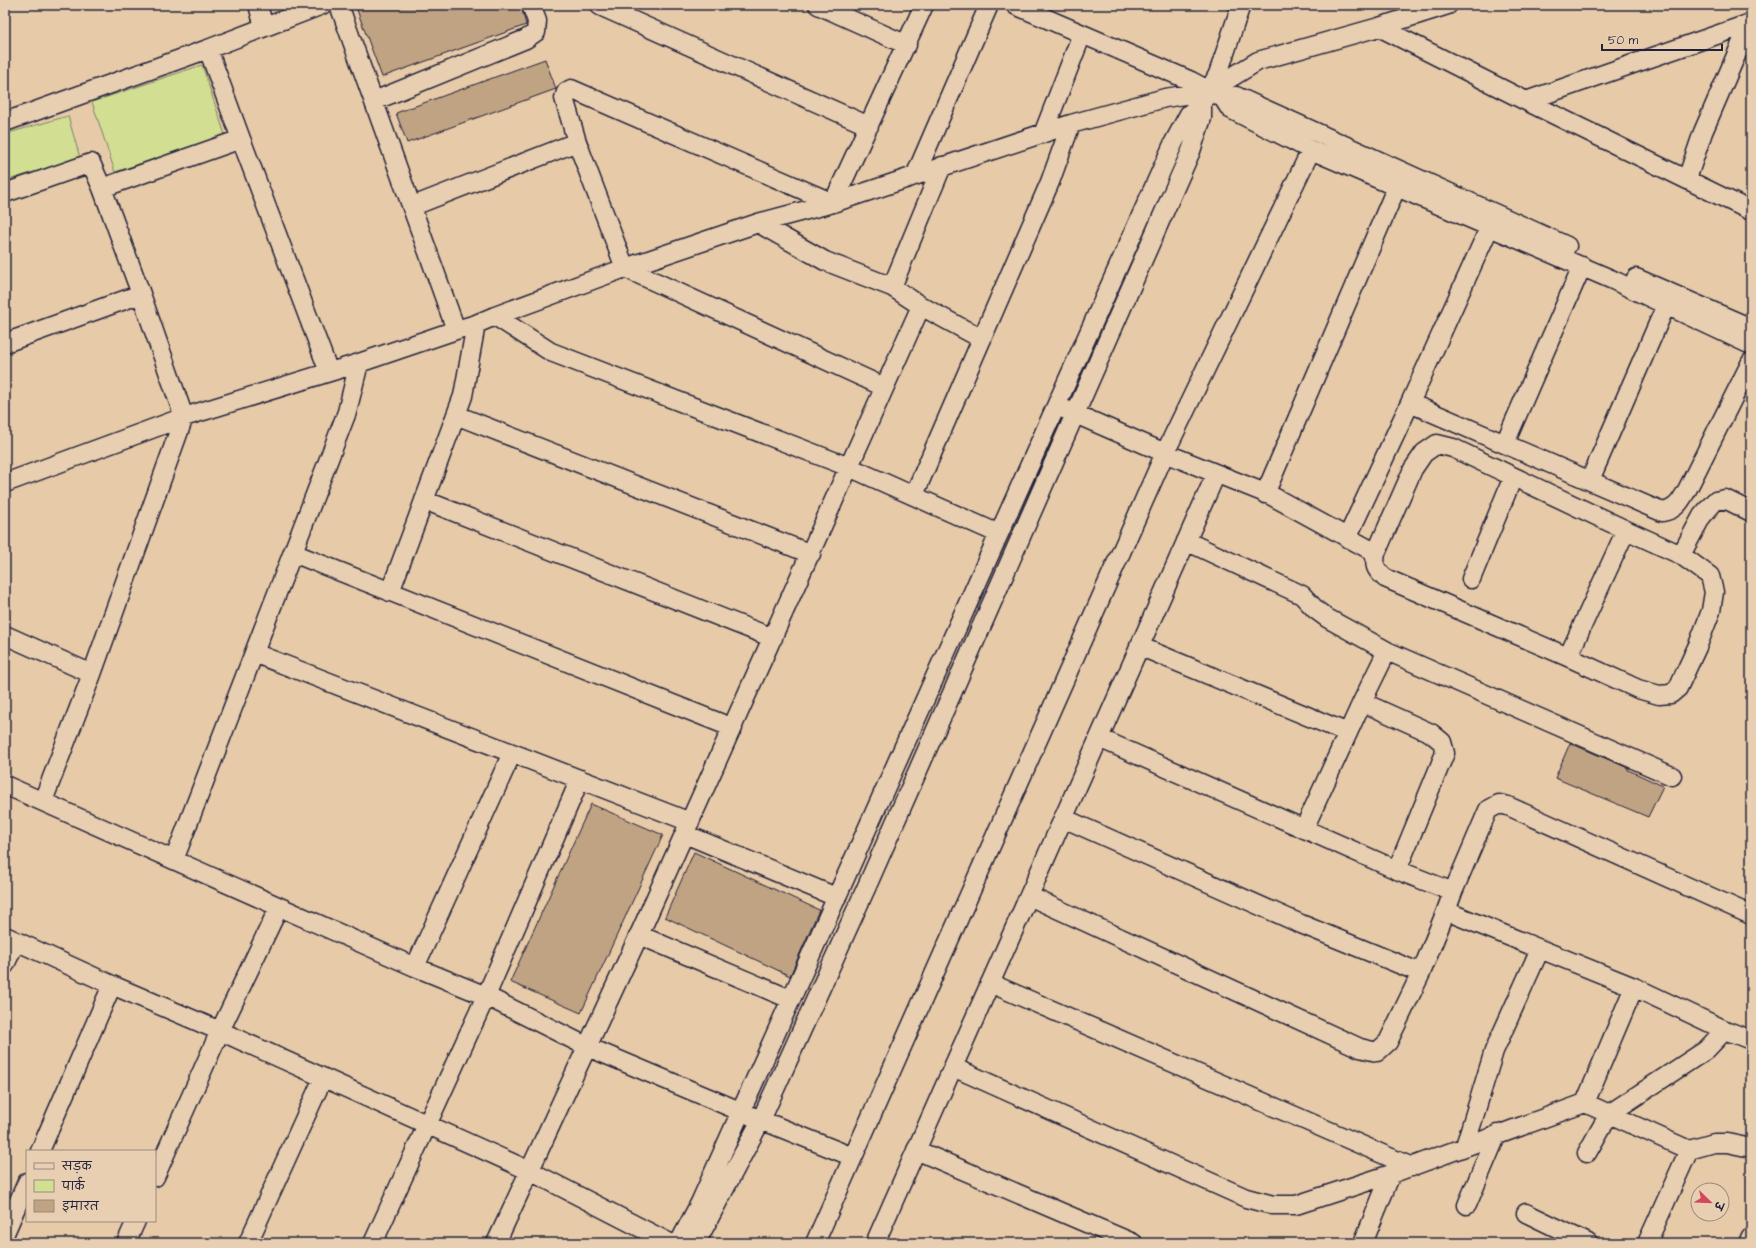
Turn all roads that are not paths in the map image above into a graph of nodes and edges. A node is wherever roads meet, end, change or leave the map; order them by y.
1 (258, 5) edge
2 (322, 5) edge
3 (339, 5) edge
4 (531, 5) edge
5 (818, 5) edge
6 (924, 5) edge
7 (989, 5) edge
8 (1015, 5) edge
9 (1241, 5) edge
10 (1448, 5) edge
11 (600, 6) dead end
12 (1750, 23) edge
13 (264, 27) junction
14 (1379, 28) junction
15 (1082, 34) junction
16 (907, 45) junction
17 (208, 49) junction
18 (1211, 97) junction
19 (374, 101) junction
20 (1526, 101) junction
21 (5, 122) edge
22 (1071, 124) junction
23 (869, 126) junction
24 (1043, 134) junction
25 (242, 139) junction
26 (577, 142) junction
27 (1311, 150) junction
28 (942, 166) junction
29 (915, 176) junction
30 (1687, 179) junction
31 (1397, 186) junction
32 (102, 188) junction
33 (5, 193) edge
34 (834, 203) junction
35 (413, 206) junction
36 (1751, 211) edge
37 (1492, 220) junction
38 (758, 224) junction
39 (1582, 266) junction
40 (625, 268) junction
41 (892, 287) junction
42 (141, 294) junction
43 (1668, 299) junction
44 (921, 306) junction
45 (495, 316) junction
46 (476, 324) junction
47 (1751, 328) edge
48 (456, 330) junction
49 (982, 339) junction
50 (5, 343) edge
51 (1751, 345) edge
52 (1751, 362) edge
53 (359, 363) junction
54 (328, 372) junction
55 (884, 387) junction
56 (1410, 403) junction
57 (1056, 405) junction
58 (1075, 414) junction
59 (456, 415) junction
60 (184, 418) junction
61 (1505, 443) junction
62 (1165, 453) junction
63 (849, 467) junction
64 (1216, 474) junction
65 (1513, 477) junction
66 (1590, 480) junction
67 (5, 484) edge
68 (1266, 494) junction
69 (914, 495) junction
70 (424, 500) junction
71 (1751, 512) edge
72 (1626, 530) junction
73 (999, 534) junction
74 (1347, 538) junction
75 (1186, 541) junction
76 (293, 553) junction
77 (1376, 553) junction
78 (810, 554) junction
79 (1681, 555) junction
80 (1471, 579) dead end
81 (390, 592) junction
82 (5, 635) edge
83 (773, 638) junction
84 (1139, 646) junction
85 (1387, 651) junction
86 (254, 653) junction
87 (1568, 657) junction
88 (92, 674) junction
89 (1362, 702) junction
90 (733, 728) junction
91 (1348, 733) junction
92 (1099, 738) junction
93 (512, 753) junction
94 (1672, 776) dead end
95 (580, 779) junction
96 (5, 785) edge
97 (43, 802) junction
98 (1063, 818) junction
99 (687, 828) junction
100 (1304, 829) junction
101 (174, 860) junction
102 (1398, 870) junction
103 (1453, 892) junction
104 (1029, 896) junction
105 (836, 897) junction
106 (279, 906) junction
107 (1446, 911) junction
108 (1751, 915) edge
109 (639, 935) junction
110 (11, 938) edge
111 (1540, 949) junction
112 (5, 965) edge
113 (415, 967) junction
114 (1421, 972) junction
115 (990, 983) junction
116 (112, 985) junction
117 (1634, 987) junction
118 (486, 996) junction
119 (790, 999) junction
120 (1725, 1030) junction
121 (220, 1031) junction
122 (1751, 1040) edge
123 (588, 1047) junction
124 (953, 1068) junction
125 (323, 1078) junction
126 (1584, 1104) junction
127 (740, 1111) junction
128 (1609, 1114) junction
129 (760, 1120) junction
130 (428, 1124) junction
131 (1497, 1134) junction
132 (1465, 1146) junction
133 (1751, 1148) edge
134 (40, 1150) edge
135 (916, 1150) junction
136 (1689, 1150) junction
137 (1587, 1153) dead end
138 (853, 1157) junction
139 (1412, 1167) junction
140 (530, 1171) junction
141 (1391, 1174) junction
142 (156, 1175) edge
143 (26, 1184) edge
144 (1467, 1205) dead end
145 (1526, 1213) dead end
146 (136, 1222) edge
147 (5, 1233) edge
148 (1751, 1236) edge
149 (126, 1243) edge
150 (248, 1243) edge
151 (374, 1243) edge
152 (496, 1243) edge
153 (670, 1243) edge
154 (679, 1243) edge
155 (696, 1243) edge
156 (815, 1243) edge
157 (875, 1243) edge
158 (1133, 1243) edge
159 (1363, 1243) edge
160 (1588, 1243) edge
161 (1647, 1243) edge
162 (1748, 1243) edge

1 - 13 street
2 - 13 street
3 - 19 street
4 - 19 street
5 - 16 street
6 - 16 street
7 - 29 street
8 - 15 street
9 - 18 street
10 - 14 street
11 - 23 street
12 - 20 street
12 - 30 street
13 - 17 street
14 - 18 street
14 - 20 street
15 - 18 street
15 - 24 street
16 - 23 street
17 - 21 street
17 - 25 street
18 - 22 street
18 - 27 street
18 - 37 street
18 - 57 street
18 - 58 street
19 - 35 street
20 - 30 street
22 - 24 street
22 - 49 street
23 - 34 street
24 - 28 street
25 - 32 street
25 - 54 street
26 - 34 street
26 - 35 street
26 - 40 street
27 - 31 street
27 - 62 street
28 - 29 street
28 - 41 street
29 - 34 street
30 - 36 street
31 - 37 street
31 - 68 street
32 - 33 street
32 - 42 street
34 - 38 street
35 - 48 street
37 - 39 street
37 - 43 street
37 - 56 street
38 - 40 street
38 - 41 street
39 - 43 street
39 - 61 street
40 - 45 street
40 - 55 street
41 - 44 street
42 - 50 street
42 - 60 street
43 - 47 street
43 - 51 street
43 - 66 street
44 - 49 street
44 - 55 street
45 - 46 street
45 - 63 street
46 - 48 street
46 - 59 street
48 - 53 street
49 - 69 street
52 - 66 street
53 - 54 street
53 - 76 street
54 - 60 street
55 - 63 street
56 - 61 street
56 - 74 street
57 - 58 street
57 - 73 street
58 - 62 street
58 - 129 street
59 - 70 street
59 - 78 street
60 - 67 street
60 - 88 street
61 - 66 street
62 - 64 street
62 - 138 street
63 - 69 street
63 - 78 street
64 - 68 street
64 - 75 street
65 - 72 street
65 - 77 street
65 - 80 street
68 - 74 street
69 - 73 street
70 - 81 street
70 - 83 street
71 - 79 street
72 - 79 street
72 - 87 street
73 - 105 street
74 - 77 street
75 - 84 street
75 - 85 street
76 - 81 street
76 - 86 street
77 - 87 street
78 - 83 street
79 - 87 street
81 - 90 street
82 - 88 street
83 - 90 street
84 - 91 street
84 - 92 street
85 - 89 street
85 - 94 street
86 - 93 street
86 - 101 street
88 - 97 street
89 - 91 street
89 - 102 street
90 - 99 street
91 - 100 street
92 - 98 street
92 - 100 street
93 - 95 street
93 - 113 street
95 - 99 street
95 - 118 street
96 - 97 street
97 - 101 street
98 - 104 street
98 - 114 street
99 - 105 street
99 - 109 street
100 - 102 street
101 - 106 street
102 - 103 street
103 - 107 street
103 - 108 street
104 - 114 street
104 - 115 street
105 - 119 street
106 - 113 street
106 - 121 street
107 - 111 street
107 - 114 street
109 - 119 street
109 - 123 street
110 - 112 street
110 - 116 street
111 - 117 street
111 - 132 street
113 - 118 street
115 - 124 street
115 - 139 street
116 - 121 street
116 - 134 street
117 - 120 street
117 - 126 street
118 - 123 street
118 - 130 street
119 - 127 street
120 - 122 street
120 - 128 street
121 - 125 street
121 - 142 street
123 - 127 street
123 - 140 street
124 - 135 street
124 - 141 street
125 - 130 street
125 - 150 street
126 - 128 street
126 - 131 street
127 - 129 street
127 - 154 street
128 - 136 street
128 - 137 street
129 - 138 street
129 - 155 street
130 - 140 street
130 - 151 street
131 - 132 street
131 - 144 street
132 - 139 street
133 - 136 street
135 - 157 street
135 - 158 street
136 - 161 street
138 - 156 street
139 - 141 street
140 - 152 street
140 - 153 street
141 - 159 street
143 - 147 street
145 - 160 street
146 - 149 street
148 - 162 street

